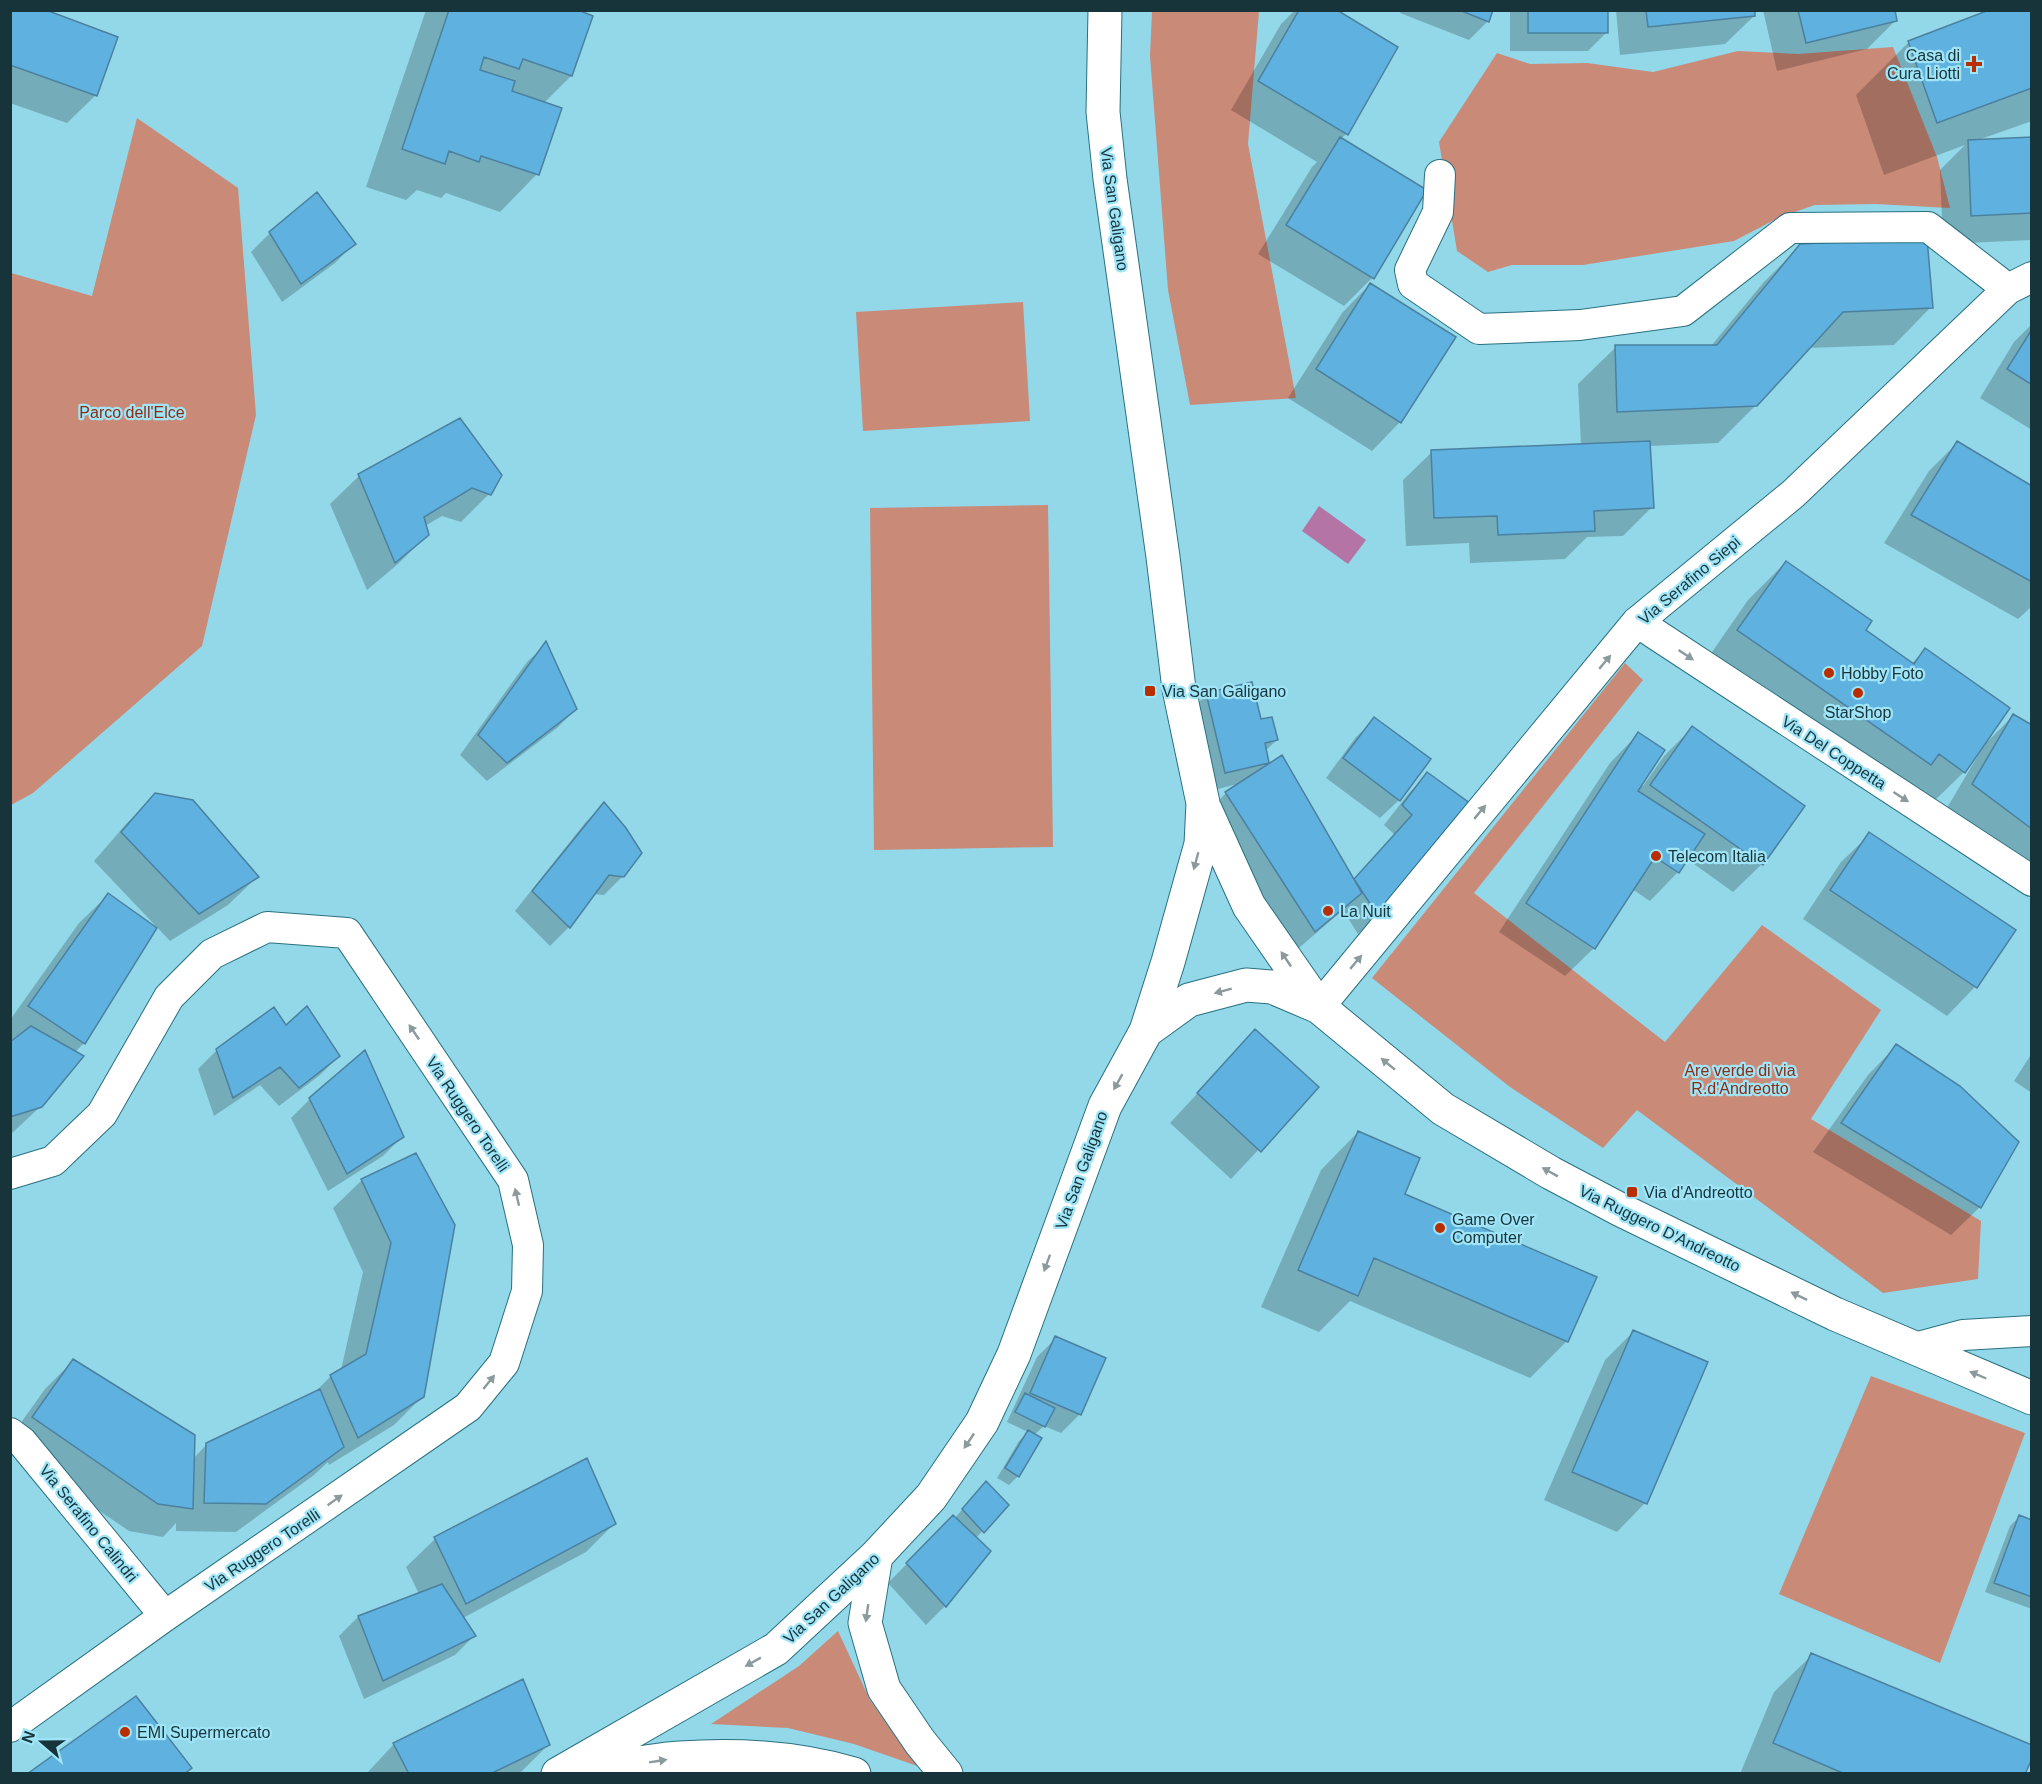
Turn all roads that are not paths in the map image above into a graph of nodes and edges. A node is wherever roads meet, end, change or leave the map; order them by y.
1 (1105, 10) edge
2 (1440, 175) dead end
3 (2019, 283) edge
4 (1637, 622) junction
5 (1203, 803) junction
6 (2031, 881) edge
7 (1319, 1007) junction
8 (1146, 1031) junction
9 (10, 1174) edge
10 (2031, 1331) edge
11 (1915, 1348) junction
12 (2031, 1398) edge
13 (10, 1433) edge
14 (876, 1556) junction
15 (165, 1616) junction
16 (10, 1727) edge
17 (558, 1773) edge
18 (580, 1773) edge
19 (854, 1773) edge
20 (946, 1773) edge

1 - 5 main road, Via San Galigano
2 - 3 street
3 - 4 street, Via Serafino Siepi
4 -> 6 street, Via Del Coppetta
7 -> 4 street, Via Serafino Siepi
7 -> 5 main road, Via Ruggero D'Andreotto
5 -> 8 main road, Via San Galigano
7 -> 8 main road, Via Ruggero D'Andreotto
11 -> 7 main road, Via Ruggero D'Andreotto
8 -> 14 main road, Via San Galigano
15 -> 9 street, Via Ruggero Torelli
10 - 11 street
12 -> 11 main road, Via Ruggero D'Andreotto
13 - 15 street, Via Serafino Calindri
14 -> 17 main road, Via San Galigano
14 -> 20 main road
15 - 16 street, Via Ruggero Torelli
18 -> 19 main road

